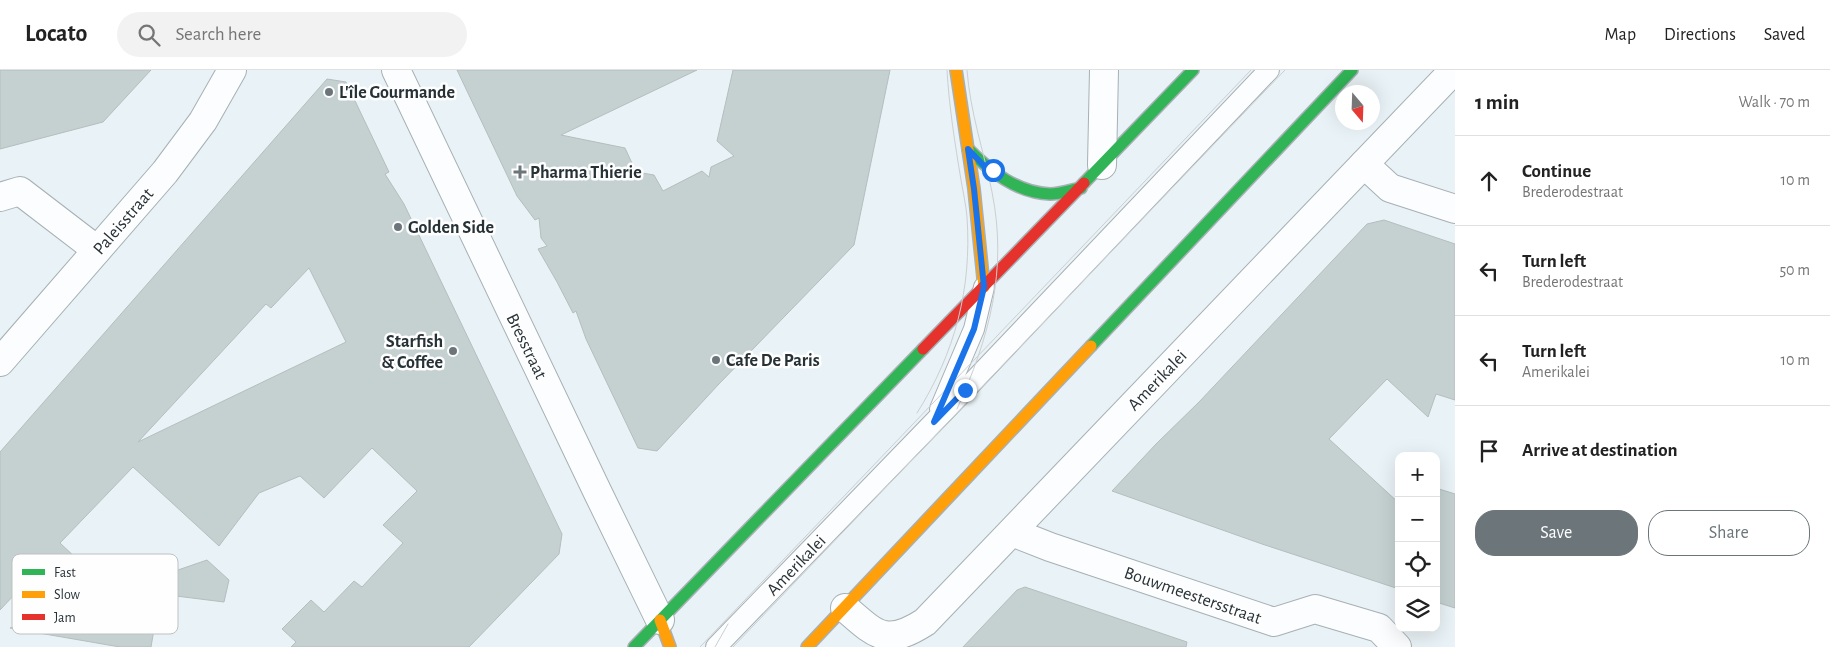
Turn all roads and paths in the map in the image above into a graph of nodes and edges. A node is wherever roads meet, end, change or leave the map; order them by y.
1 (232, 70) edge
2 (396, 70) edge
3 (956, 70) edge
4 (1104, 70) edge
5 (1194, 70) edge
6 (1269, 70) edge
7 (1352, 70) edge
8 (1454, 70) edge
9 (968, 149) junction
10 (1364, 164) junction
11 (1102, 166) junction
12 (1081, 188) junction
13 (0, 197) edge
14 (1455, 209) edge
15 (96, 250) junction
16 (984, 287) junction
17 (0, 362) edge
18 (934, 422) junction
19 (1012, 532) junction
20 (845, 608) junction
21 (660, 620) junction
22 (634, 647) edge
23 (670, 647) edge
24 (716, 647) edge
25 (807, 647) edge
26 (1397, 647) edge

1 - 15 street, Paleisstraat
2 - 21 street, Bresstraat
3 - 9 main road
4 - 11 street
5 - 11 main road
6 - 18 lane, Amerikalei
7 - 20 main road
8 - 10 street, Amerikalei
9 - 12 main road
9 - 16 main road
10 - 14 street
10 - 19 street, Amerikalei
11 - 12 main road
12 - 16 main road
13 - 15 street
15 - 17 street, Paleisstraat
16 - 18 lane
16 - 21 main road
18 - 24 lane, Amerikalei
19 - 20 street, Amerikalei
19 - 26 street, Bouwmeestersstraat
20 - 25 main road
21 - 22 main road
21 - 23 main road

